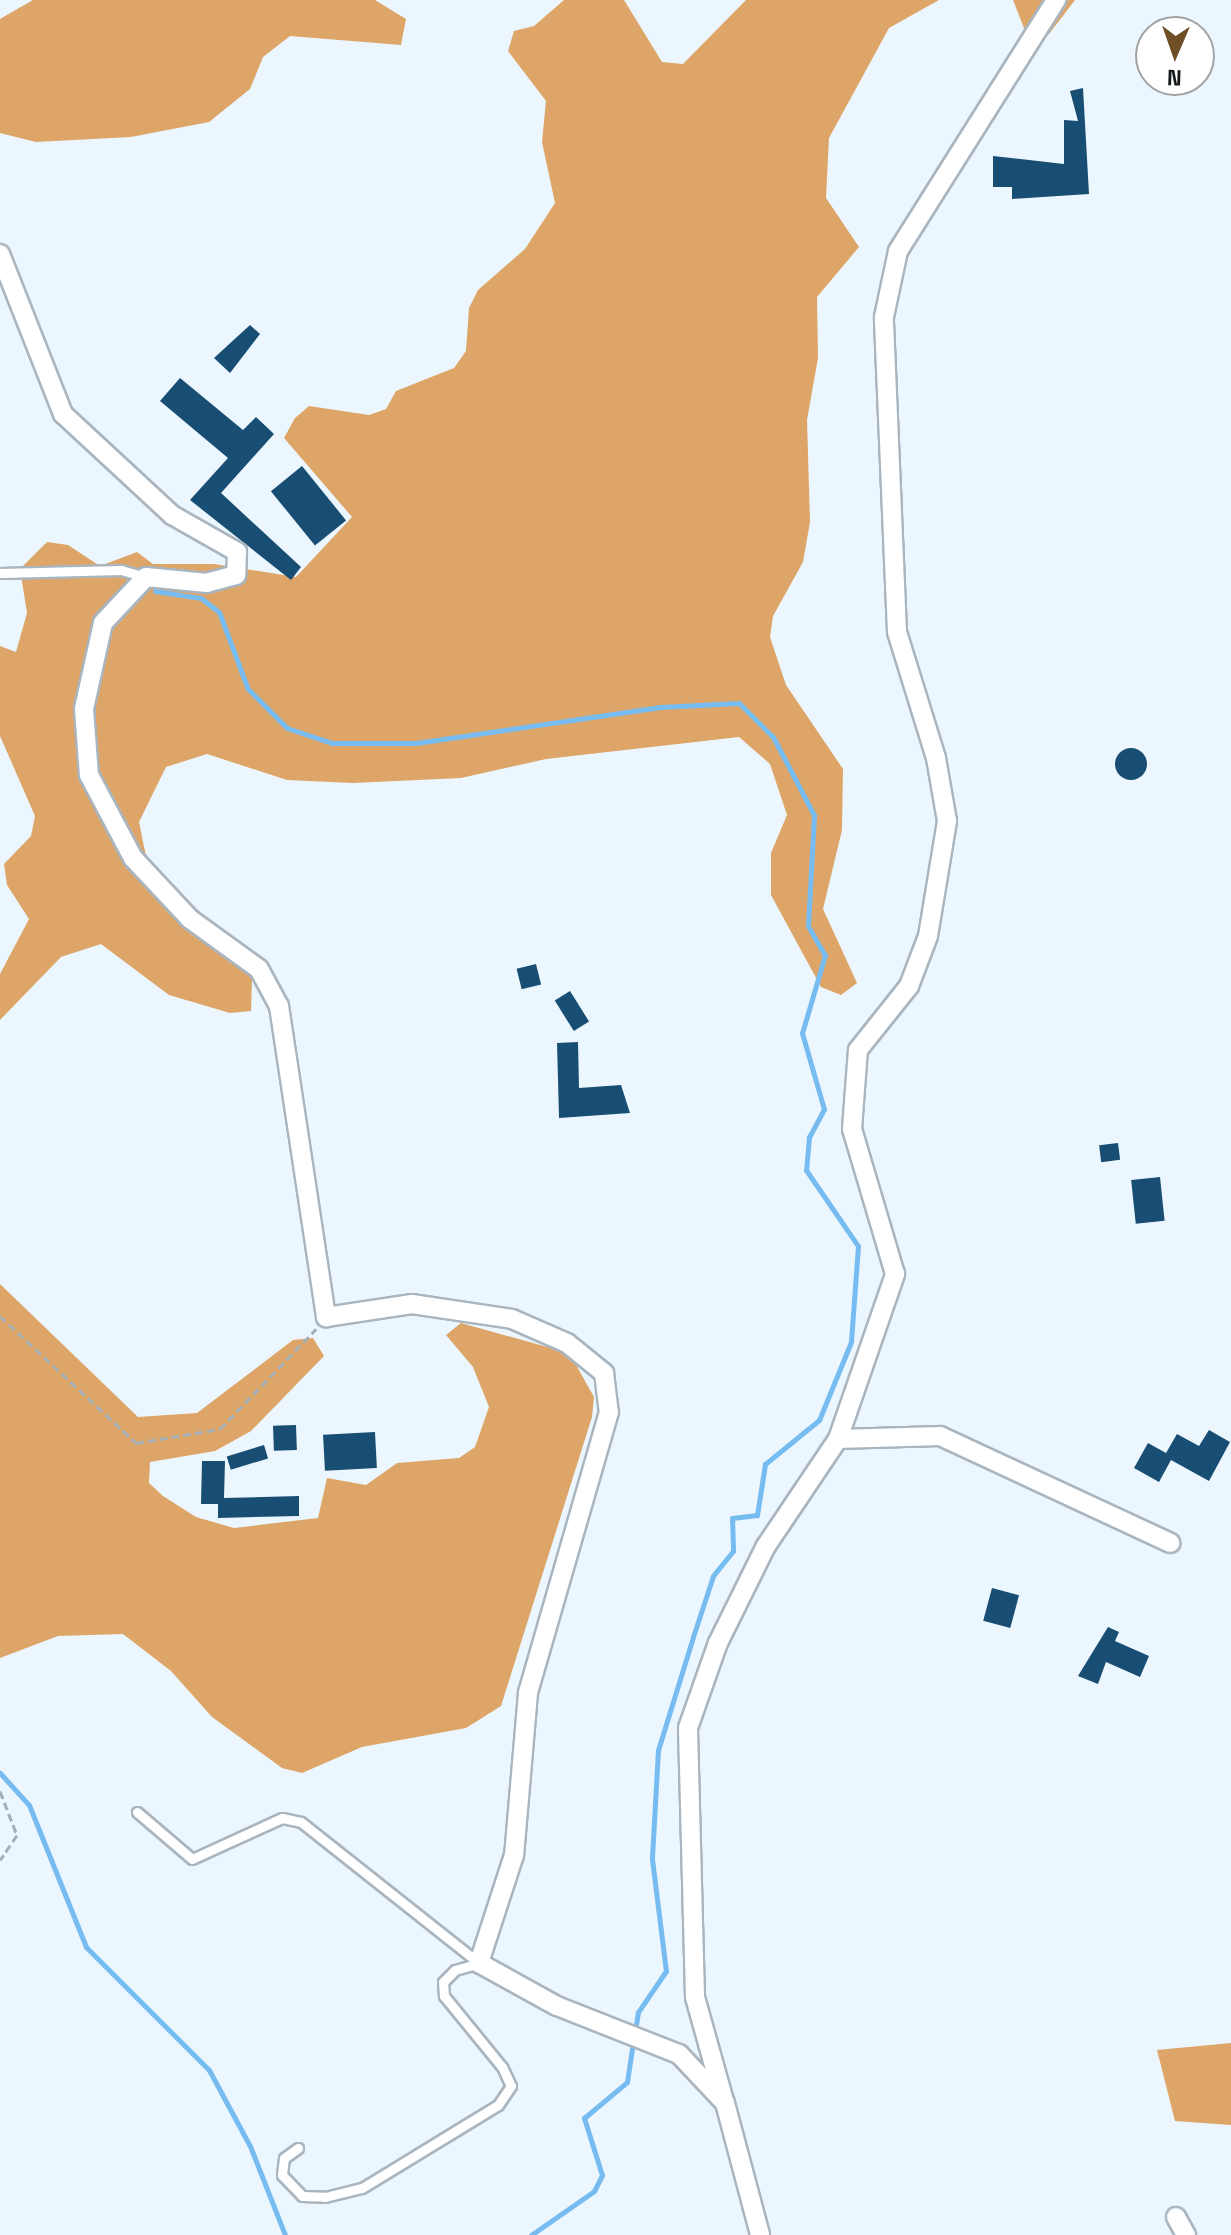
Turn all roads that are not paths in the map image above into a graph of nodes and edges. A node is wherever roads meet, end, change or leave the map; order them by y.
1 (1056, 0) edge
2 (0, 254) edge
3 (0, 573) edge
4 (146, 577) junction
5 (838, 1439) junction
6 (1170, 1543) dead end
7 (137, 1812) dead end
8 (479, 1963) junction
9 (725, 2103) junction
10 (298, 2148) dead end
11 (1176, 2217) dead end
12 (760, 2235) edge
13 (1186, 2235) edge

1 - 5 street
2 - 4 street
3 - 4 lane
4 - 8 street
5 - 6 street
5 - 9 street
7 - 8 lane
8 - 9 street
8 - 10 lane
9 - 12 street
11 - 13 street

